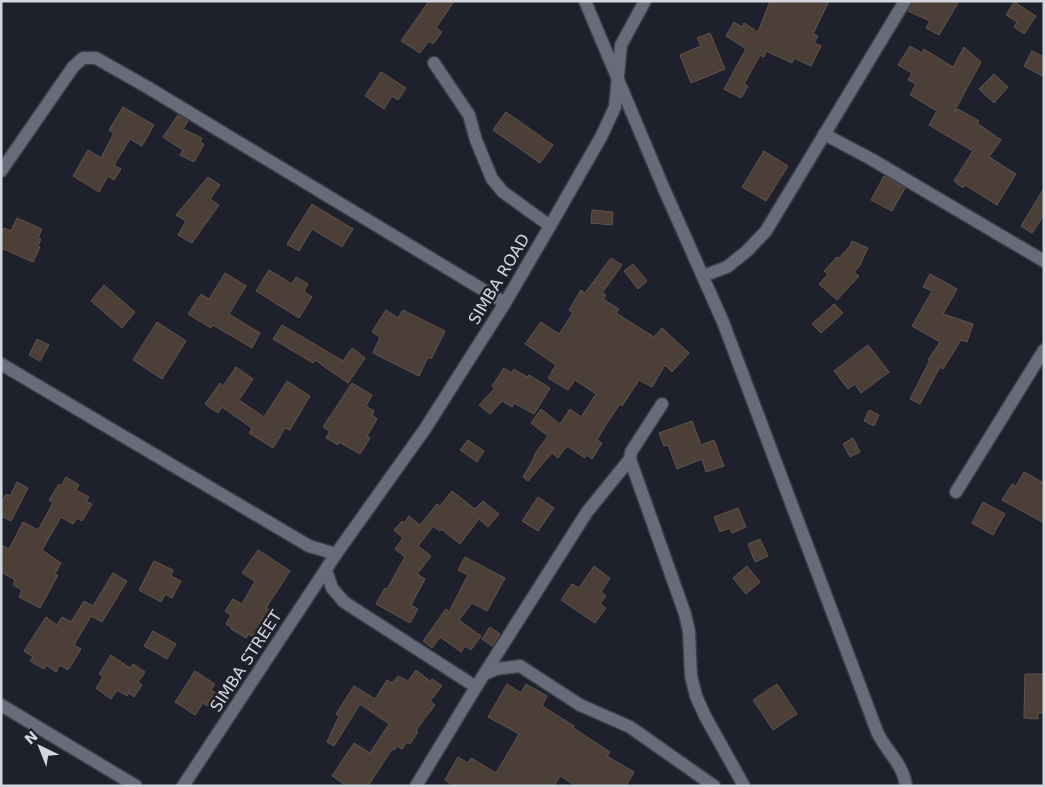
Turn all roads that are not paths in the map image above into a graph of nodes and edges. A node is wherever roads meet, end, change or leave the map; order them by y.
1 (585, 1) edge
2 (645, 1) edge
3 (904, 1) edge
4 (434, 63) dead end
5 (618, 77) junction
6 (824, 134) junction
7 (1, 170) edge
8 (550, 226) junction
9 (1044, 261) edge
10 (703, 276) junction
11 (505, 303) junction
12 (1044, 350) edge
13 (1, 364) edge
14 (662, 404) dead end
15 (630, 459) junction
16 (956, 492) dead end
17 (336, 554) junction
18 (326, 570) junction
19 (485, 674) junction
20 (476, 687) junction
21 (1, 705) edge
22 (136, 786) edge
23 (184, 786) edge
24 (416, 786) edge
25 (714, 786) edge
26 (744, 786) edge
27 (906, 786) edge

1 - 5 street
2 - 5 street, SIMBA ROAD
3 - 6 street
4 - 8 street
5 - 8 street, SIMBA ROAD
5 - 10 street
6 - 9 street
6 - 10 street
7 - 11 street
8 - 11 street, SIMBA ROAD
10 - 27 street
11 - 17 street, SIMBA ROAD
12 - 16 street
13 - 17 street
14 - 15 street
15 - 19 street
15 - 26 street
17 - 18 street, SIMBA STREET
18 - 20 street
18 - 23 street, SIMBA STREET
19 - 20 street
19 - 25 street
20 - 24 street
21 - 22 street

